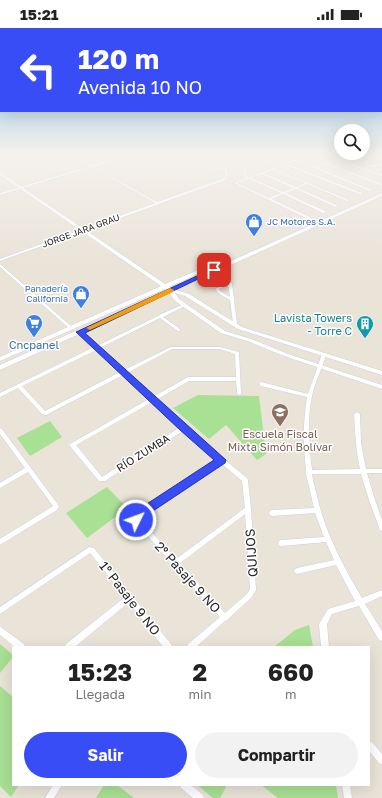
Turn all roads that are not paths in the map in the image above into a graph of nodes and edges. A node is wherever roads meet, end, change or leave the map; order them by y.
1 (12, 190) edge
2 (25, 190) edge
3 (134, 190) edge
4 (196, 190) edge
5 (250, 190) edge
6 (275, 190) edge
7 (291, 190) edge
8 (299, 190) edge
9 (324, 190) edge
10 (351, 190) edge
11 (382, 190) edge
12 (0, 194) edge
13 (284, 194) junction
14 (361, 194) dead end
15 (382, 194) edge
16 (270, 199) junction
17 (348, 200) dead end
18 (158, 204) junction
19 (336, 206) dead end
20 (324, 212) dead end
21 (315, 221) junction
22 (83, 230) junction
23 (286, 237) junction
24 (0, 260) edge
25 (0, 265) edge
26 (168, 288) junction
27 (232, 300) junction
28 (184, 305) junction
29 (160, 316) junction
30 (234, 325) junction
31 (71, 328) junction
32 (179, 330) dead end
33 (80, 332) junction
34 (97, 348) junction
35 (324, 355) junction
36 (0, 359) edge
37 (320, 367) junction
38 (0, 368) edge
39 (124, 372) junction
40 (382, 373) edge
41 (238, 379) junction
42 (261, 384) dead end
43 (19, 386) junction
44 (382, 387) edge
45 (239, 393) dead end
46 (0, 395) edge
47 (309, 396) junction
48 (152, 399) junction
49 (357, 414) dead end
50 (184, 428) junction
51 (0, 430) edge
52 (2, 436) edge
53 (221, 460) junction
54 (29, 469) junction
55 (362, 471) junction
56 (382, 471) edge
57 (308, 472) junction
58 (0, 486) edge
59 (248, 509) junction
60 (317, 510) junction
61 (272, 513) dead end
62 (382, 528) edge
63 (328, 539) junction
64 (0, 542) edge
65 (281, 543) dead end
66 (337, 562) junction
67 (175, 563) junction
68 (297, 571) dead end
69 (382, 593) edge
70 (130, 597) junction
71 (359, 603) junction
72 (0, 610) edge
73 (225, 618) junction
74 (0, 630) edge
75 (382, 637) edge
76 (20, 646) edge
77 (70, 646) edge
78 (167, 646) edge
79 (192, 646) edge
80 (325, 646) edge
81 (370, 746) edge
82 (382, 760) edge
83 (57, 786) edge
84 (185, 786) edge
85 (346, 786) edge
86 (49, 798) edge
87 (200, 798) edge
88 (348, 798) edge

1 - 12 street
2 - 22 main road
3 - 18 street
4 - 18 street, JORGE JARA GRAU
5 - 16 street
6 - 13 street
7 - 13 street
8 - 19 street
9 - 17 street
10 - 14 street
11 - 21 main road
13 - 16 street
13 - 20 street
15 - 23 main road
16 - 21 street
18 - 22 street, JORGE JARA GRAU
21 - 23 main road
22 - 24 street, JORGE JARA GRAU
22 - 26 main road
23 - 26 main road
25 - 31 street
26 - 28 main road
26 - 30 main road
26 - 31 main road
26 - 33 main road
27 - 27 street
27 - 30 street
28 - 29 street
28 - 37 main road
29 - 32 street
29 - 34 street
30 - 35 main road
31 - 36 main road
33 - 34 street
33 - 38 main road
34 - 39 street
34 - 43 street
35 - 37 street
35 - 40 main road
37 - 44 main road
37 - 47 street
39 - 41 street
39 - 43 street
39 - 48 street
41 - 45 street
41 - 48 street
42 - 47 street
43 - 46 street
47 - 57 street
48 - 50 street
48 - 50 street, RÍO ZUMBA
49 - 55 street
50 - 53 street
51 - 52 street
52 - 54 street
53 - 59 street, QUIJOS
53 - 67 street, 2º Pasaje 9 NO
54 - 58 street
54 - 64 street
55 - 56 street
55 - 57 street
55 - 62 street
57 - 60 street
59 - 67 street
59 - 73 street, QUIJOS
60 - 61 street
60 - 63 street
63 - 65 street
63 - 66 street
66 - 68 street
66 - 71 street
67 - 73 street, 2º Pasaje 9 NO
69 - 71 street
70 - 72 street, 1º Pasaje 9 NO
70 - 77 street
70 - 78 street, 1º Pasaje 9 NO
71 - 75 street
71 - 80 street
73 - 79 street, QUIJOS
74 - 76 street
81 - 82 street
83 - 86 street
84 - 87 street
85 - 88 street

